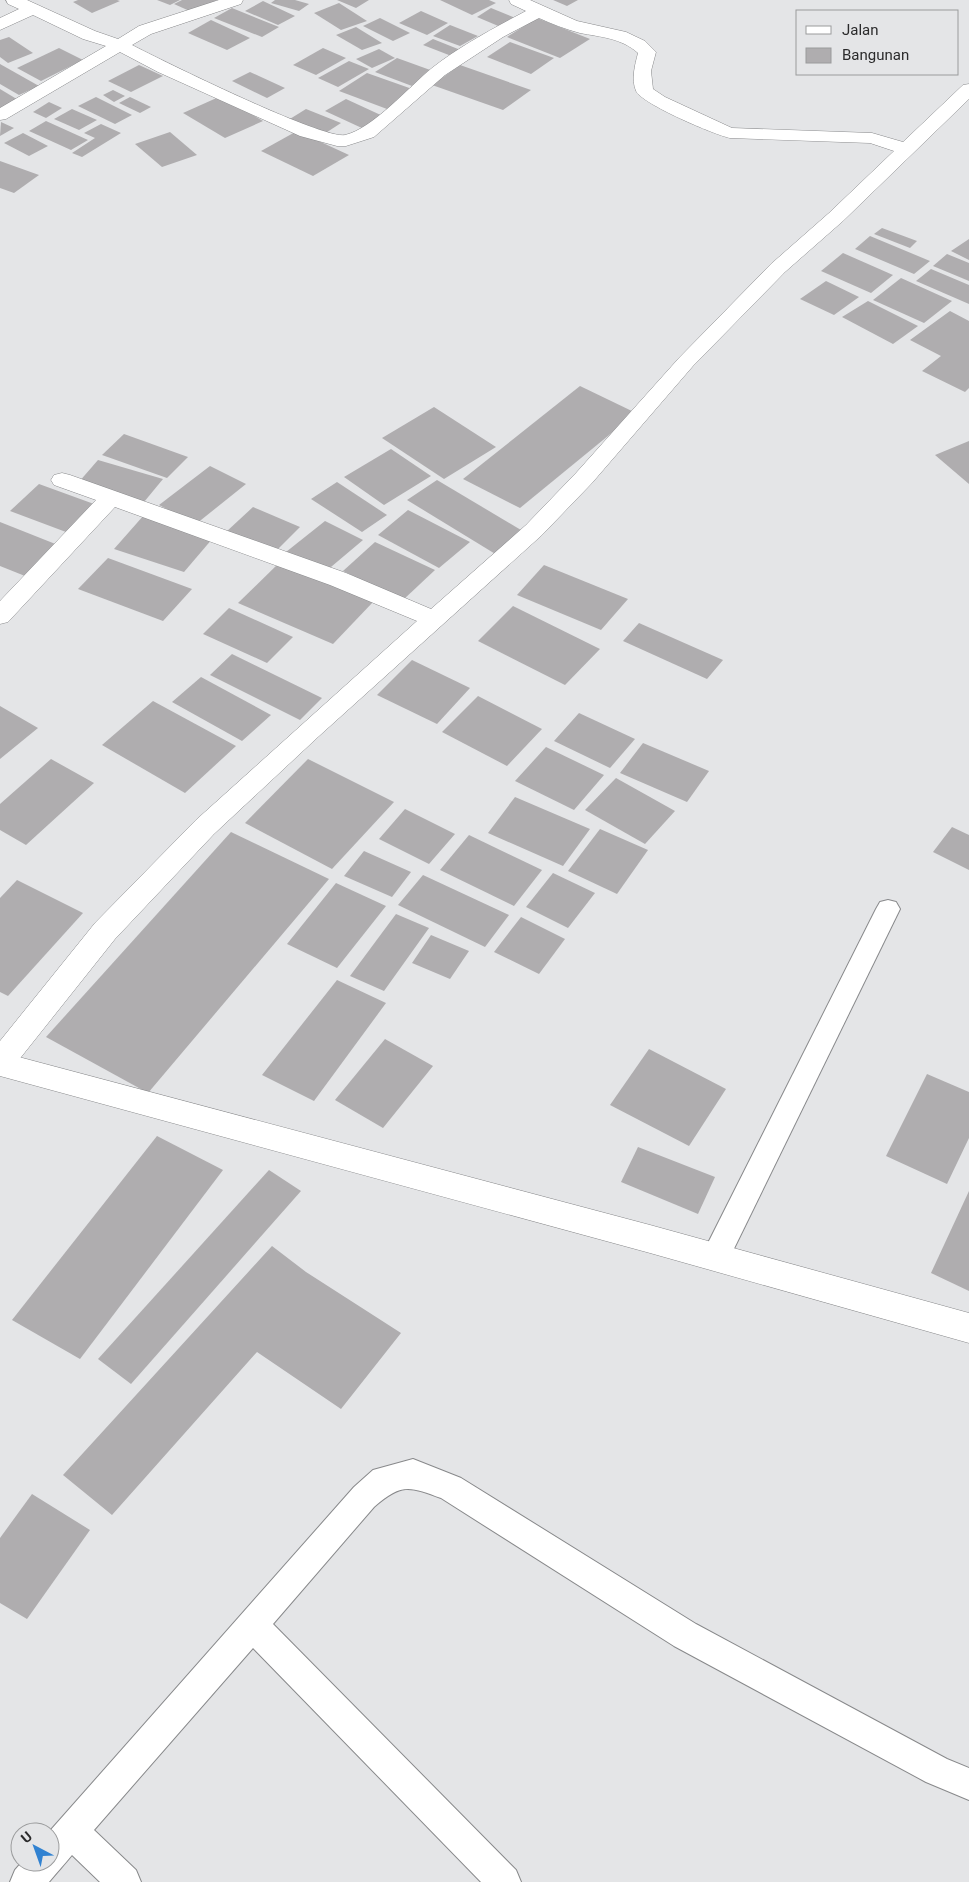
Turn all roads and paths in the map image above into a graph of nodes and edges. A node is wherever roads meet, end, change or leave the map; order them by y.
1 (14, 0) edge
2 (235, 0) edge
3 (517, 0) edge
4 (32, 9) junction
5 (540, 11) junction
6 (0, 25) edge
7 (118, 44) junction
8 (969, 89) edge
9 (0, 115) edge
10 (907, 149) junction
11 (62, 480) dead end
12 (111, 498) junction
13 (0, 616) edge
14 (433, 619) junction
15 (888, 909) dead end
16 (0, 1063) edge
17 (715, 1258) junction
18 (969, 1328) edge
19 (252, 1625) junction
20 (969, 1784) edge
21 (71, 1831) junction
22 (60, 1844) edge
23 (36, 1872) edge
24 (27, 1882) edge
25 (124, 1882) edge
26 (504, 1882) edge

1 - 4 street
2 - 7 street
3 - 5 street
4 - 6 street
4 - 7 street
5 - 7 street
5 - 10 street
7 - 9 street
8 - 10 street
10 - 14 street
11 - 12 street
12 - 13 street
12 - 14 street
14 - 16 street
15 - 17 lane
16 - 17 street
17 - 18 street
19 - 20 lane
19 - 21 lane
19 - 26 lane
21 - 22 lane
21 - 25 lane
23 - 24 lane

